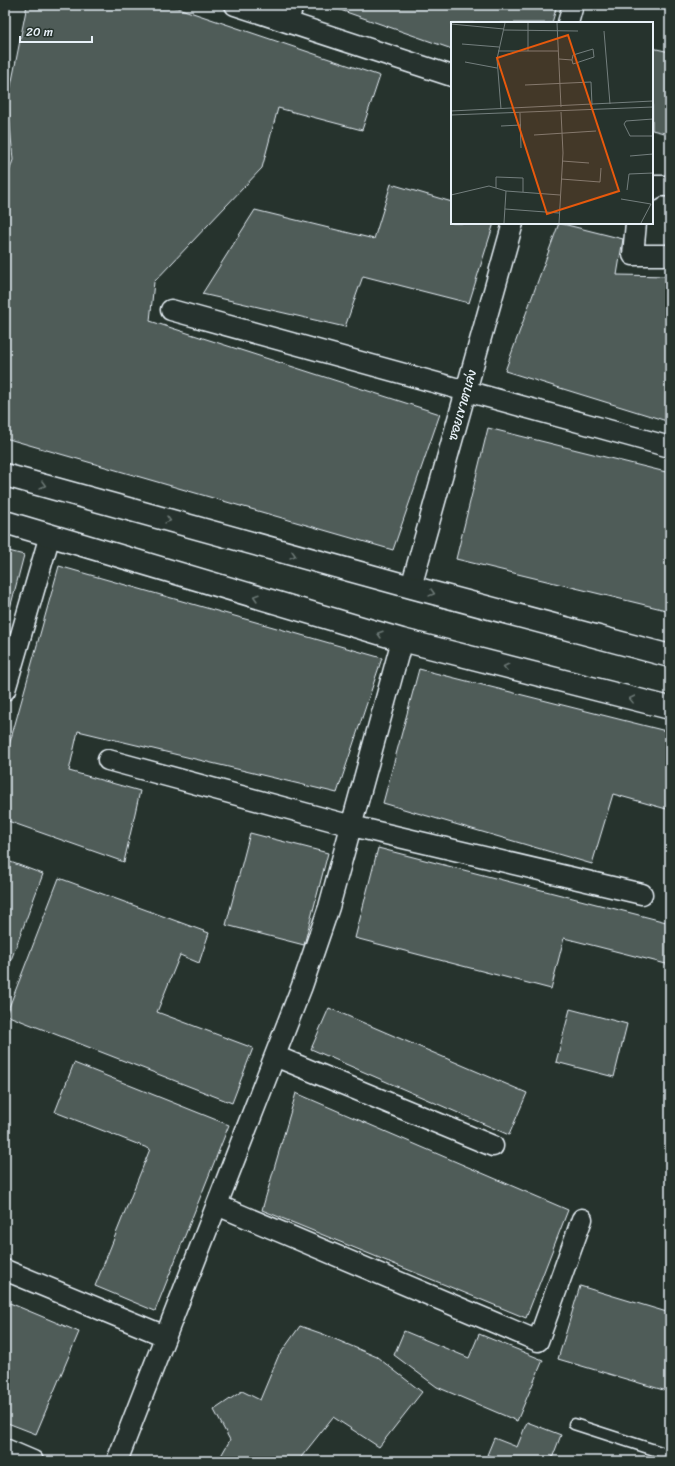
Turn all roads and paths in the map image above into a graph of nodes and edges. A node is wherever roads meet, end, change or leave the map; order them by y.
1 (235, 5) edge
2 (573, 5) edge
3 (290, 14) edge
4 (568, 22) edge
5 (451, 76) edge
6 (670, 186) edge
7 (653, 188) edge
8 (513, 224) edge
9 (635, 224) edge
10 (670, 256) edge
11 (170, 310) dead end
12 (466, 391) junction
13 (670, 447) edge
14 (5, 475) edge
15 (5, 522) edge
16 (50, 535) junction
17 (411, 587) junction
18 (13, 633) edge
19 (402, 640) junction
20 (670, 656) edge
21 (5, 690) edge
22 (670, 708) edge
23 (108, 760) dead end
24 (352, 826) junction
25 (642, 894) dead end
26 (275, 1056) junction
27 (492, 1146) dead end
28 (216, 1205) junction
29 (582, 1219) dead end
30 (5, 1270) edge
31 (165, 1336) junction
32 (574, 1424) dead end
33 (5, 1449) edge
34 (670, 1455) edge
35 (33, 1461) edge
36 (117, 1461) edge

1 - 3 street
2 - 4 street
3 - 5 street
6 - 7 street
8 - 12 street, ซอยเขาตาเล่ง
9 - 10 street
11 - 12 street
12 - 13 street
12 - 17 street, ซอยเขาตาเล่ง
14 -> 17 main road
15 - 16 main road
16 - 18 street
19 -> 16 main road
17 -> 20 main road
18 - 21 street
22 -> 19 main road
19 - 24 street
23 - 24 street
24 - 25 street
24 - 26 street
26 - 27 street
26 - 28 street
28 - 29 street
28 - 31 street
30 - 31 street
31 - 36 street
32 - 34 lane
33 - 35 street

